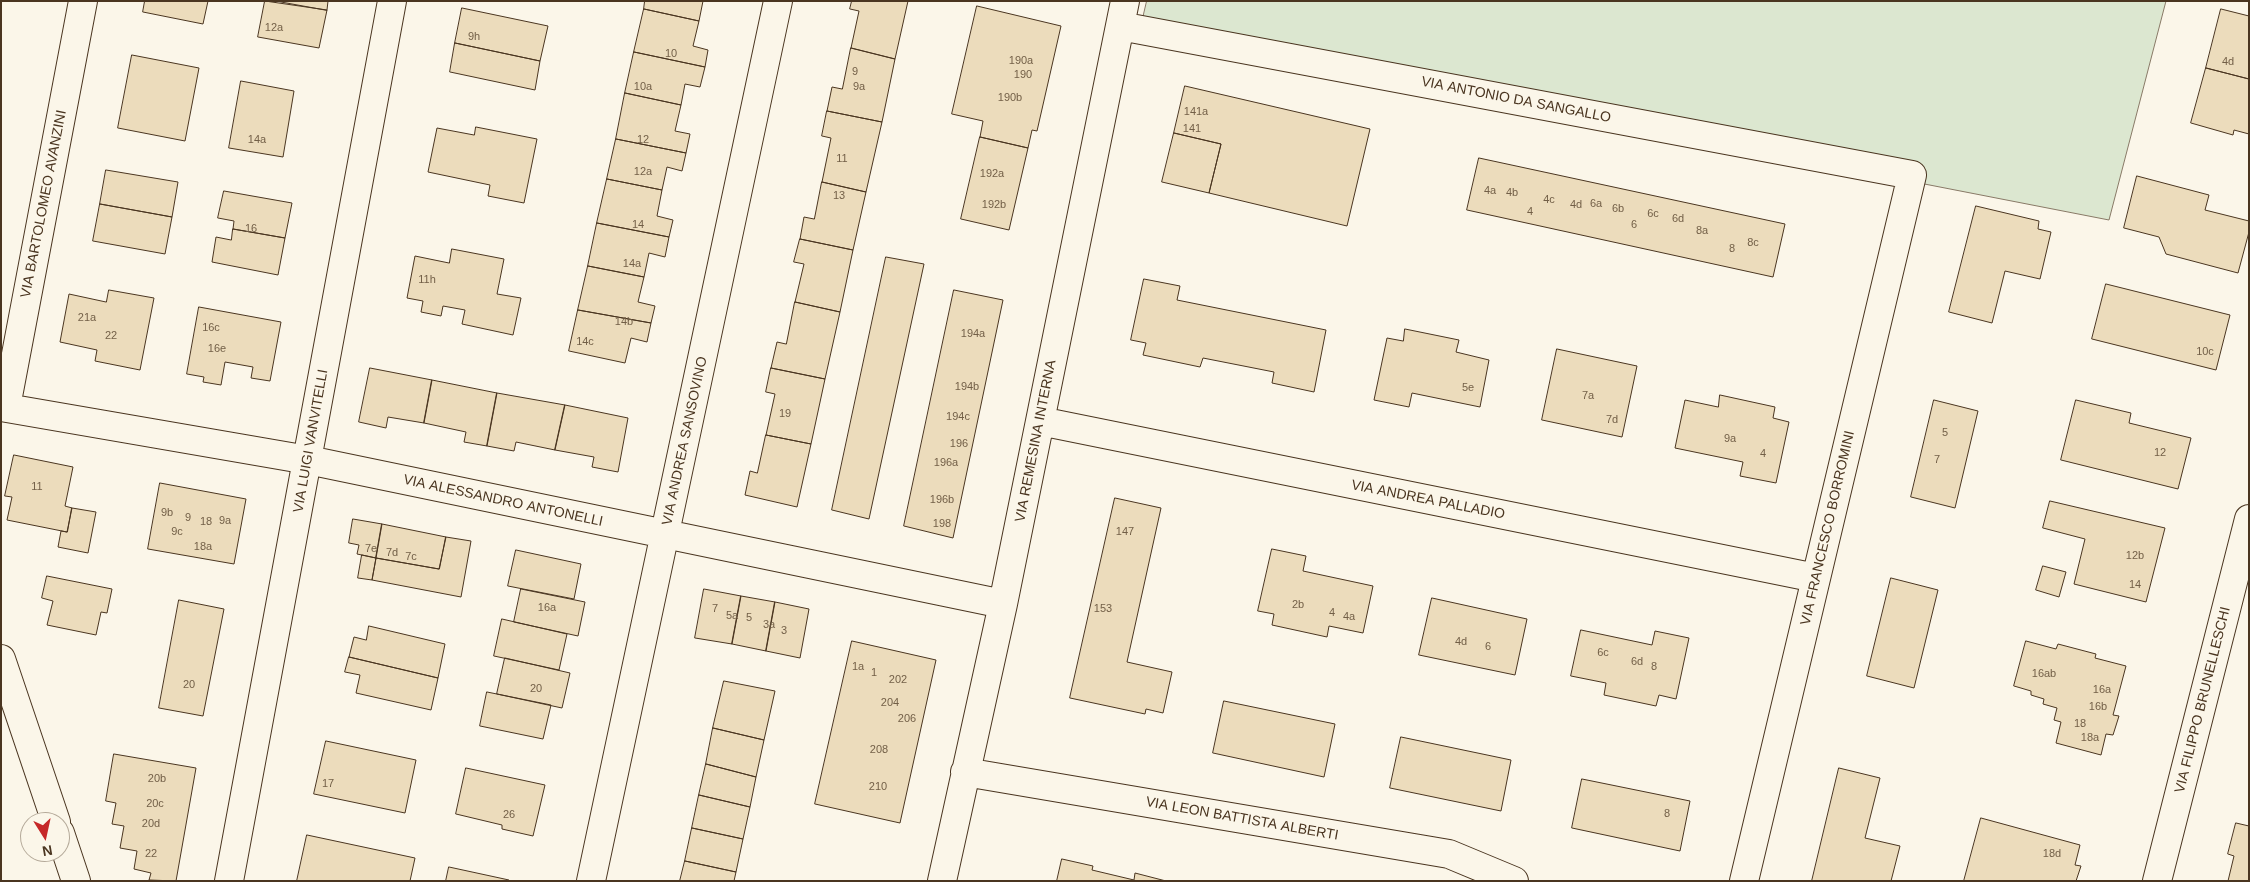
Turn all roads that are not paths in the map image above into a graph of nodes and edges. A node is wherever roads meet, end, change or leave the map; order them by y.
1 (82, 1) edge
2 (392, 1) edge
3 (778, 1) edge
4 (1123, 13) edge
5 (1912, 175) joint
6 (3, 407) edge
7 (1040, 421) junction
8 (308, 460) junction
9 (2249, 520) edge
10 (665, 536) junction
11 (1816, 578) junction
12 (1003, 604) junction
13 (1, 659) edge
14 (965, 772) junction
15 (53, 812) edge
16 (70, 862) edge
17 (76, 881) edge
18 (229, 881) edge
19 (591, 881) edge
20 (942, 881) edge
21 (1514, 881) edge
22 (1744, 881) edge
23 (2157, 881) edge

1 - 6 street, VIA BARTOLOMEO AVANZINI
2 - 8 street, VIA LUIGI VANVITELLI
3 - 10 street, VIA ANDREA SANSOVINO
4 - 5 street, VIA ANTONIO DA SANGALLO
4 - 7 street, VIA REMESINA INTERNA
5 - 11 street, VIA FRANCESCO BORROMINI
6 - 8 street, VIA ALESSANDRO ANTONELLI
7 - 11 street, VIA ANDREA PALLADIO
7 - 12 street, VIA REMESINA INTERNA
8 - 10 street, VIA ALESSANDRO ANTONELLI
8 - 18 street, VIA LUIGI VANVITELLI
9 - 23 street, VIA FILIPPO BRUNELLESCHI
10 - 12 street, VIA ALESSANDRO ANTONELLI
10 - 19 street, VIA ANDREA SANSOVINO
11 - 22 street, VIA FRANCESCO BORROMINI
12 - 14 street, VIA REMESINA INTERNA
13 - 15 street
14 - 20 street, VIA REMESINA INTERNA
14 - 21 street, VIA LEON BATTISTA ALBERTI
16 - 17 street

